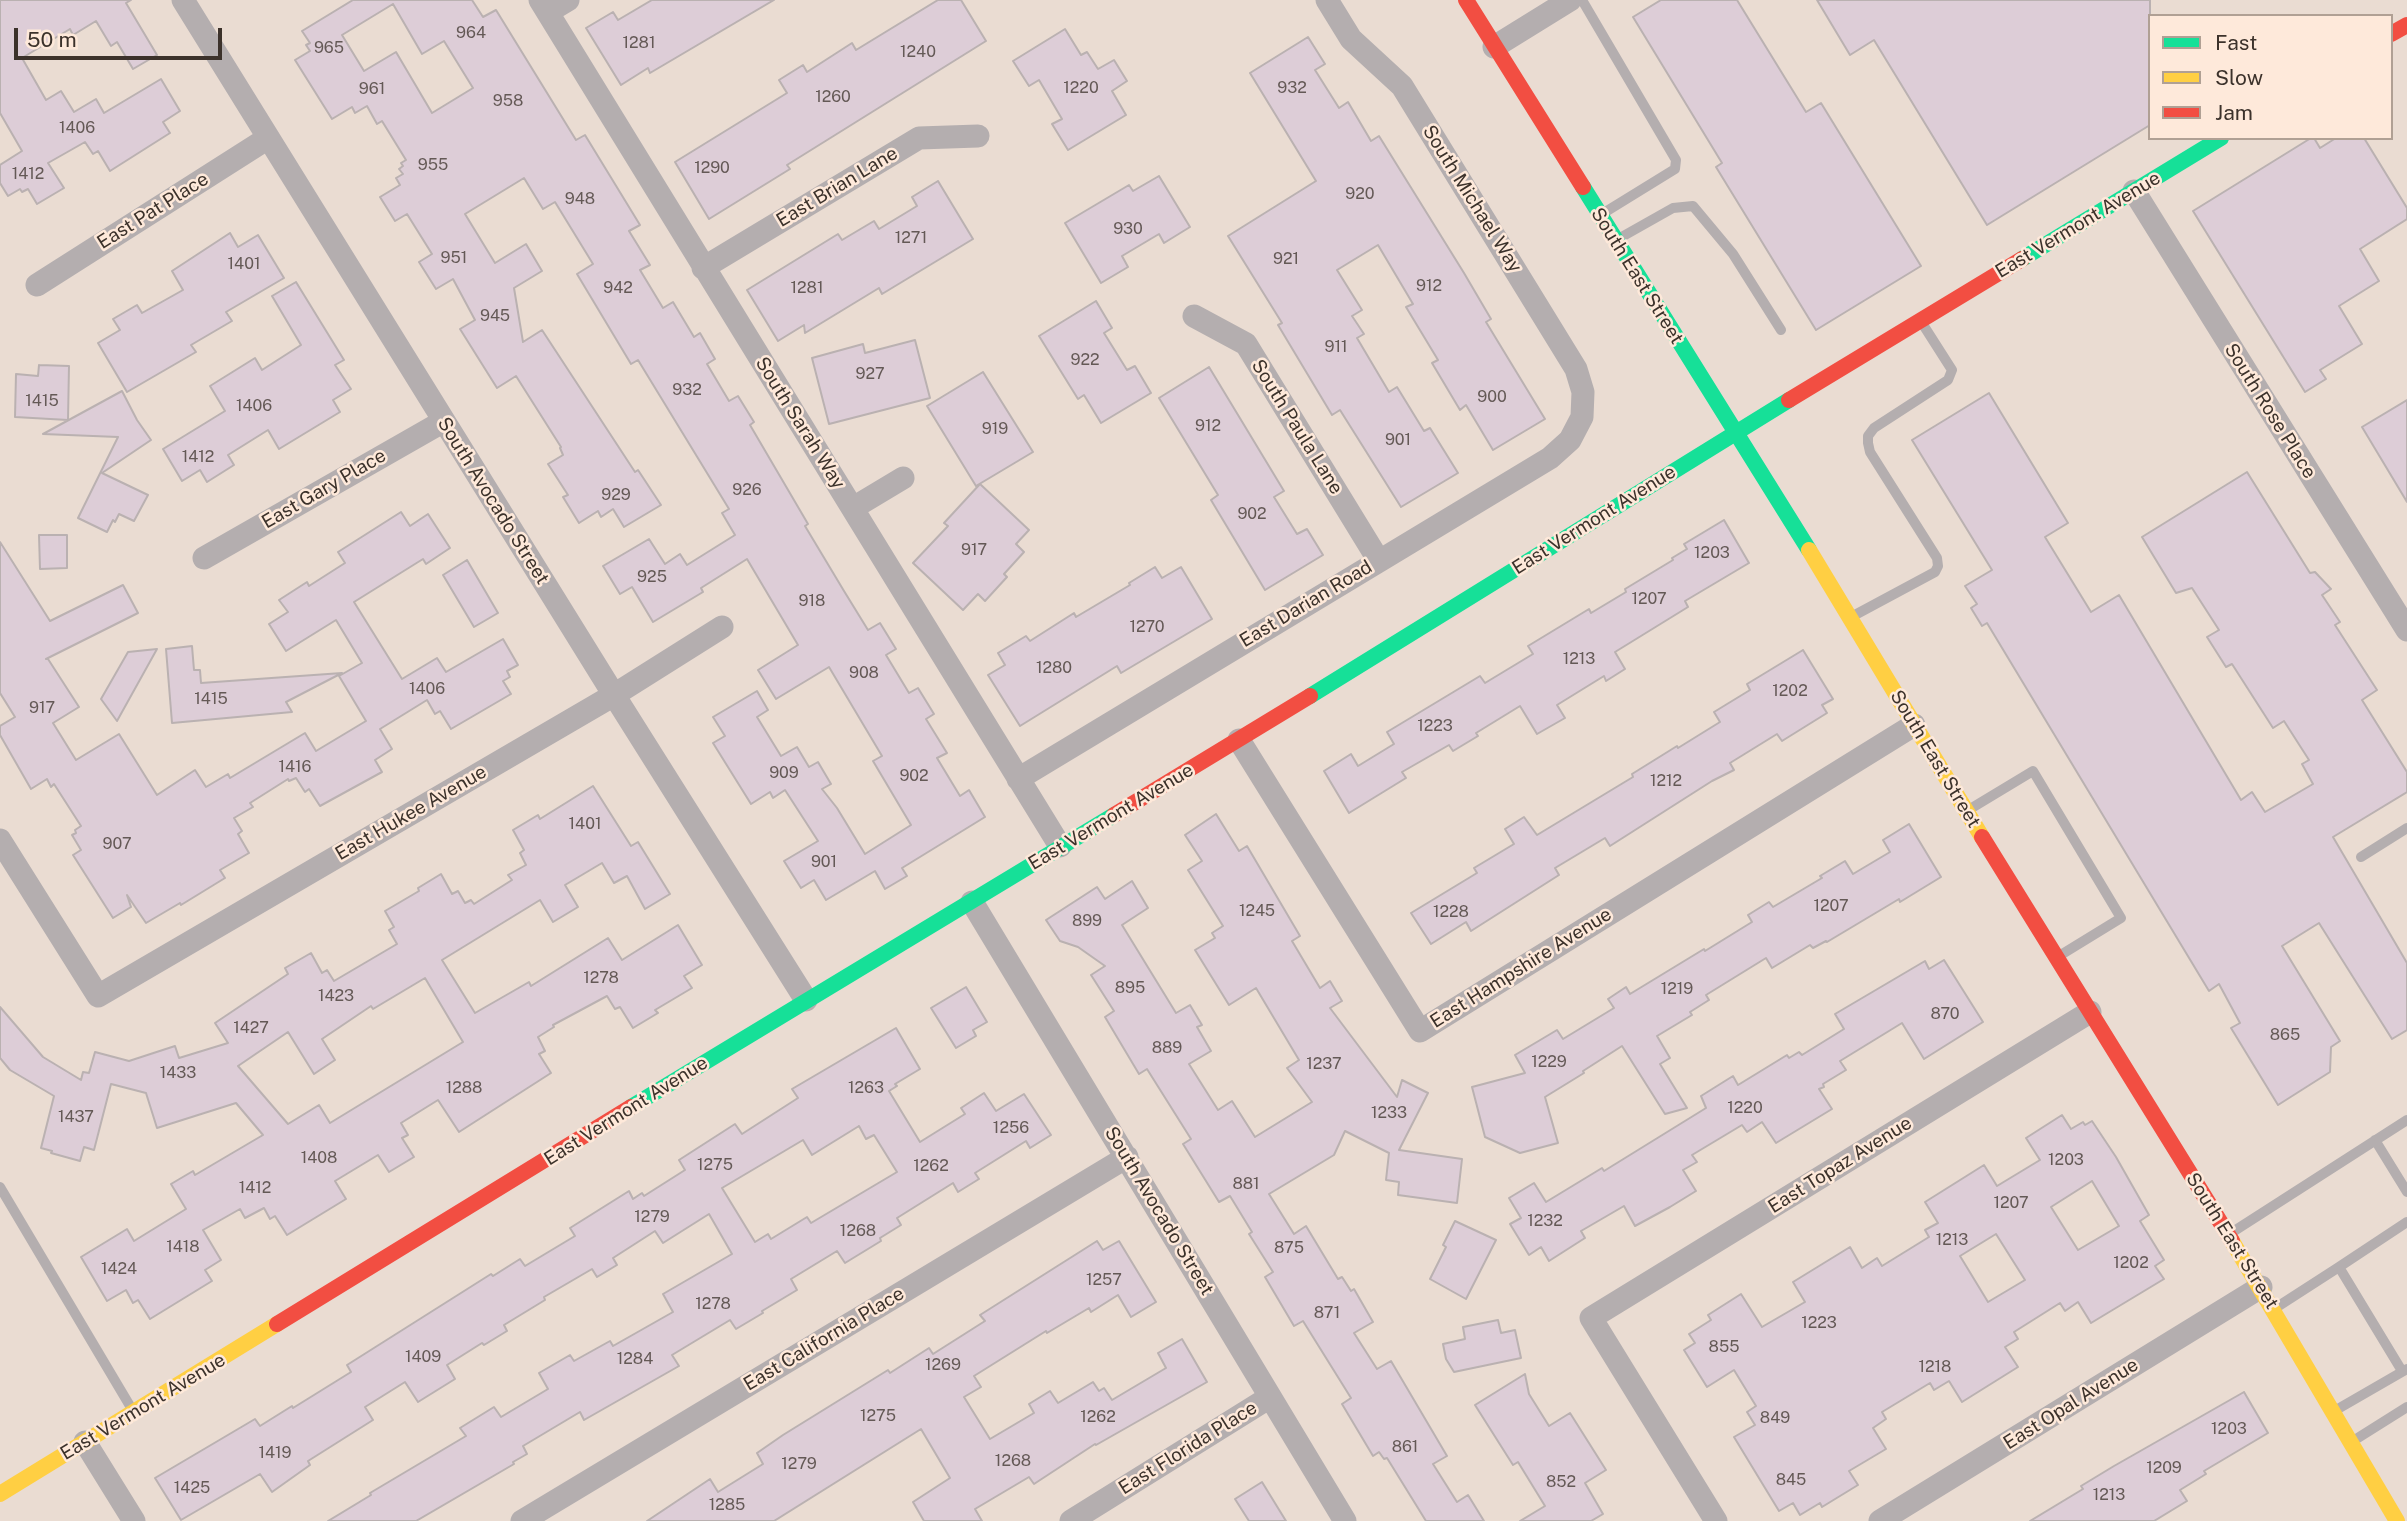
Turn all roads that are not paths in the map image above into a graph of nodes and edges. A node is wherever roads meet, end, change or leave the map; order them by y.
1 (183, 0) edge
2 (568, 0) edge
3 (1326, 0) edge
4 (1466, 0) edge
5 (1570, 0) edge
6 (1582, 0) edge
7 (544, 6) edge
8 (1494, 47) junction
9 (978, 136) dead end
10 (268, 138) junction
11 (2218, 140) edge
12 (2134, 191) junction
13 (1600, 216) junction
14 (1615, 241) junction
15 (703, 268) junction
16 (37, 285) dead end
17 (1194, 316) dead end
18 (1920, 321) junction
19 (1781, 330) dead end
20 (1582, 417) joint
21 (444, 421) junction
22 (1735, 433) junction
23 (903, 478) dead end
24 (853, 508) junction
25 (204, 558) dead end
26 (1379, 561) junction
27 (1851, 618) junction
28 (722, 627) dead end
29 (2407, 630) edge
30 (614, 695) junction
31 (1914, 725) junction
32 (1239, 740) junction
33 (1018, 779) junction
34 (1966, 811) junction
35 (2407, 828) edge
36 (0, 841) edge
37 (1060, 846) junction
38 (2361, 857) dead end
39 (972, 902) junction
40 (2056, 958) junction
41 (806, 1000) junction
42 (2090, 1012) junction
43 (2407, 1119) edge
44 (2375, 1140) junction
45 (1127, 1157) junction
46 (0, 1187) edge
47 (2407, 1192) edge
48 (2407, 1222) edge
49 (2229, 1235) junction
50 (2339, 1267) junction
51 (2261, 1287) junction
52 (2274, 1308) junction
53 (2405, 1370) edge
54 (1270, 1397) junction
55 (2407, 1407) edge
56 (2334, 1412) junction
57 (134, 1413) junction
58 (85, 1441) junction
59 (2351, 1442) junction
60 (0, 1494) edge
61 (134, 1521) edge
62 (522, 1521) edge
63 (1071, 1521) edge
64 (1345, 1521) edge
65 (1716, 1521) edge
66 (1880, 1521) edge
67 (2397, 1521) edge

1 - 10 street, South Avocado Street
2 - 7 street
3 - 20 street, South Michael Way
4 - 8 street, South East Street
5 - 8 street
6 - 13 lane
7 - 15 street, South Sarah Way
8 - 13 street, South East Street
9 - 15 street, East Brian Lane
10 - 16 street, East Pat Place
10 - 21 street, South Avocado Street
11 - 12 street, East Vermont Avenue
12 - 18 street, East Vermont Avenue
12 - 29 street, South Rose Place
13 - 14 street, South East Street
14 - 19 lane
14 - 22 street, South East Street
15 - 24 street, South Sarah Way
17 - 26 street, South Paula Lane
18 - 22 street, East Vermont Avenue
18 - 27 lane
20 - 26 street, East Darian Road
21 - 25 street, East Gary Place
21 - 30 street, South Avocado Street
22 - 27 street, South East Street
22 - 32 street, East Vermont Avenue
23 - 24 street
24 - 33 street, South Sarah Way
26 - 33 street, East Darian Road
27 - 31 street, South East Street
28 - 30 street, East Hukee Avenue
30 - 36 street, East Hukee Avenue
30 - 41 street, South Avocado Street
31 - 32 street, East Hampshire Avenue
31 - 34 street, South East Street
32 - 37 street, East Vermont Avenue
33 - 37 street, South Sarah Way
34 - 40 street, South East Street
34 - 40 lane
35 - 38 lane
37 - 39 street, East Vermont Avenue
39 - 41 street, East Vermont Avenue
39 - 45 street, South Avocado Street
40 - 42 street, South East Street
41 - 57 street, East Vermont Avenue
42 - 49 street, South East Street
42 - 65 street, East Topaz Avenue
43 - 44 lane
44 - 47 lane
44 - 49 lane
45 - 54 street, South Avocado Street
45 - 62 street, East California Place
46 - 57 lane
48 - 50 lane
49 - 51 street, South East Street
50 - 52 lane
50 - 53 lane
51 - 52 street, South East Street
51 - 66 street, East Opal Avenue
52 - 56 street, South East Street
53 - 56 lane
54 - 63 street, East Florida Place
54 - 64 street, South Avocado Street
55 - 59 lane
56 - 59 street, South East Street
57 - 58 street, East Vermont Avenue
58 - 60 street, East Vermont Avenue
58 - 61 street
59 - 67 street, South East Street

